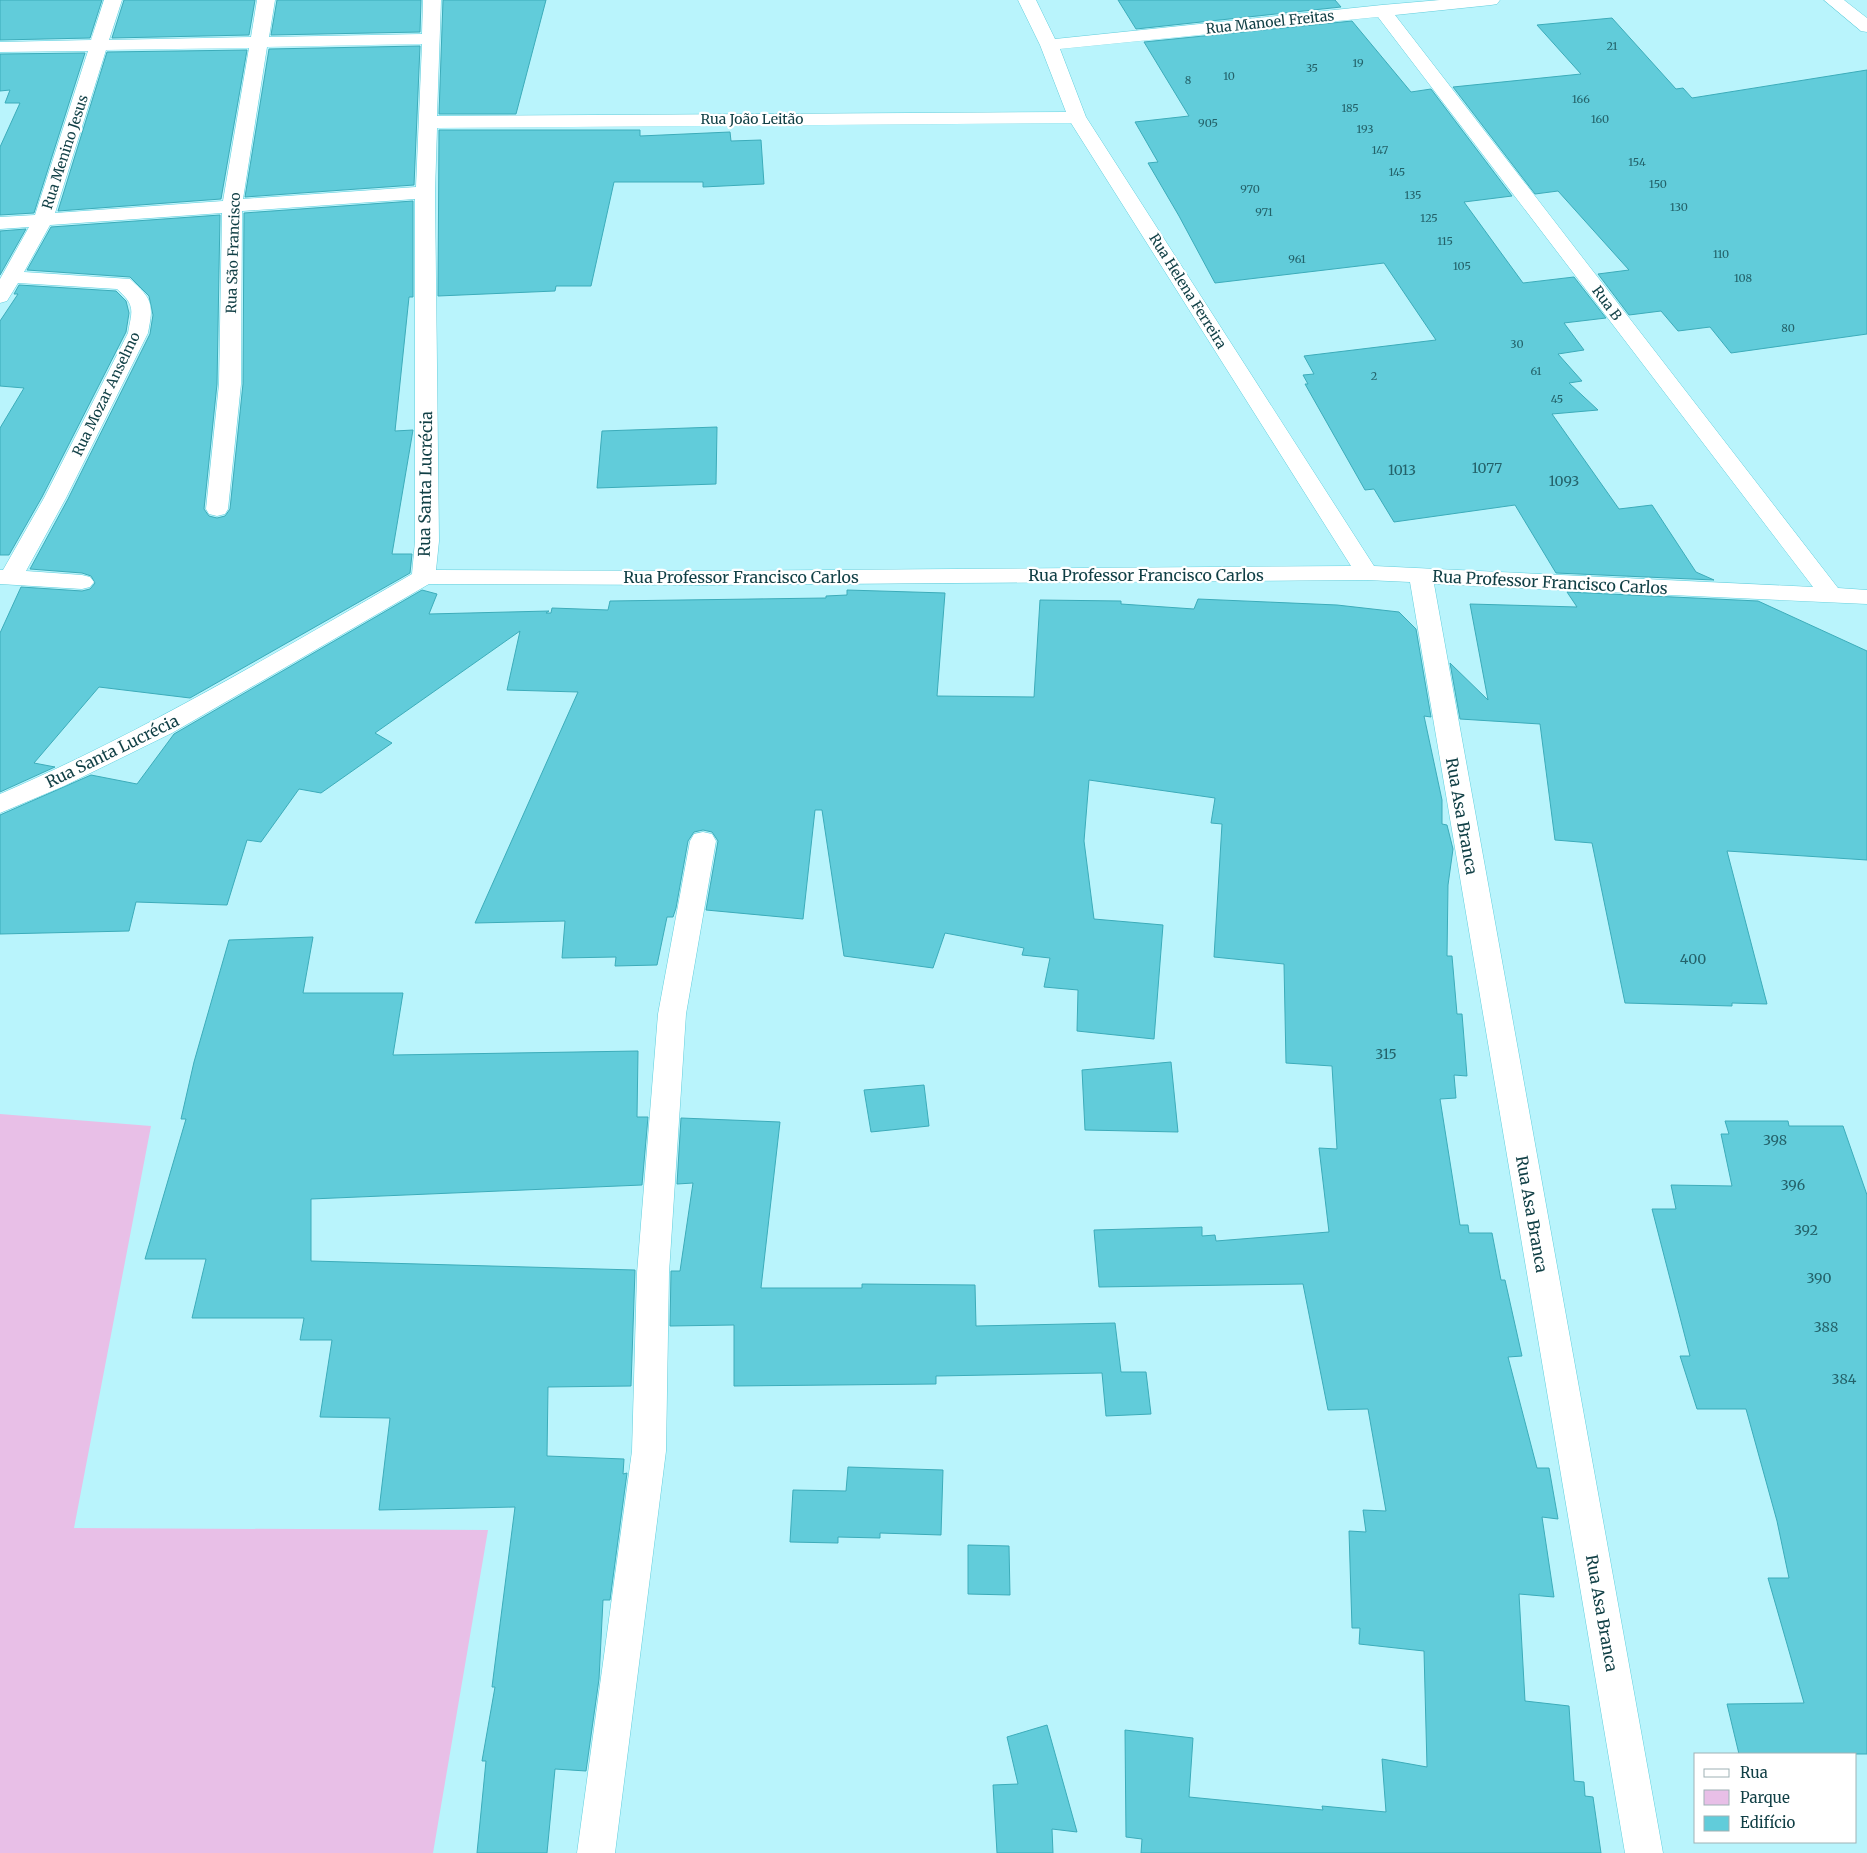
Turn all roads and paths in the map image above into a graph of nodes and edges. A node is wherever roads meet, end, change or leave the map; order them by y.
1 (113, 0) edge
2 (266, 0) edge
3 (432, 0) edge
4 (1026, 0) edge
5 (1474, 0) edge
6 (1491, 0) edge
7 (1832, 0) edge
8 (1382, 10) junction
9 (1867, 27) edge
10 (431, 39) junction
11 (260, 42) junction
12 (100, 45) junction
13 (1049, 45) junction
14 (0, 47) edge
15 (1077, 117) junction
16 (428, 122) junction
17 (425, 192) junction
18 (232, 206) junction
19 (43, 220) junction
20 (0, 223) edge
21 (12, 277) junction
22 (0, 296) edge
23 (217, 509) dead end
24 (1367, 573) junction
25 (1421, 576) junction
26 (6, 577) edge
27 (424, 577) junction
28 (82, 582) dead end
29 (1832, 596) junction
30 (1867, 597) edge
31 (0, 804) edge
32 (703, 841) dead end
33 (596, 1853) edge
34 (1644, 1853) edge

1 - 12 street, Rua Menino Jesus
2 - 11 street, Rua São Francisco
3 - 10 street, Rua Santa Lucrécia
4 - 13 street, Rua Helena Ferreira
5 - 6 street, Rua Manoel Freitas
5 - 8 street, Rua Manoel Freitas
7 - 9 street
8 - 13 street, Rua Manoel Freitas
8 - 29 street, Rua B
10 - 11 street
10 - 16 street, Rua Santa Lucrécia
11 - 12 street
11 - 18 street, Rua São Francisco
12 - 14 street
12 - 19 street, Rua Menino Jesus
13 - 15 street, Rua Helena Ferreira
15 - 16 street, Rua João Leitão
15 - 24 street, Rua Helena Ferreira
16 - 17 street, Rua Santa Lucrécia
17 - 18 street
17 - 27 street, Rua Santa Lucrécia
18 - 19 street
18 - 23 street, Rua São Francisco
19 - 20 street
19 - 21 street, Rua Menino Jesus
21 - 22 street, Rua Menino Jesus
21 - 26 street, Rua Mozar Anselmo
24 - 25 street, Rua Professor Francisco Carlos
24 - 27 street, Rua Professor Francisco Carlos
25 - 29 street, Rua Professor Francisco Carlos
25 - 34 street, Rua Asa Branca
26 - 28 street
27 - 31 street, Rua Santa Lucrécia
29 - 30 street, Rua Professor Francisco Carlos
32 - 33 street

